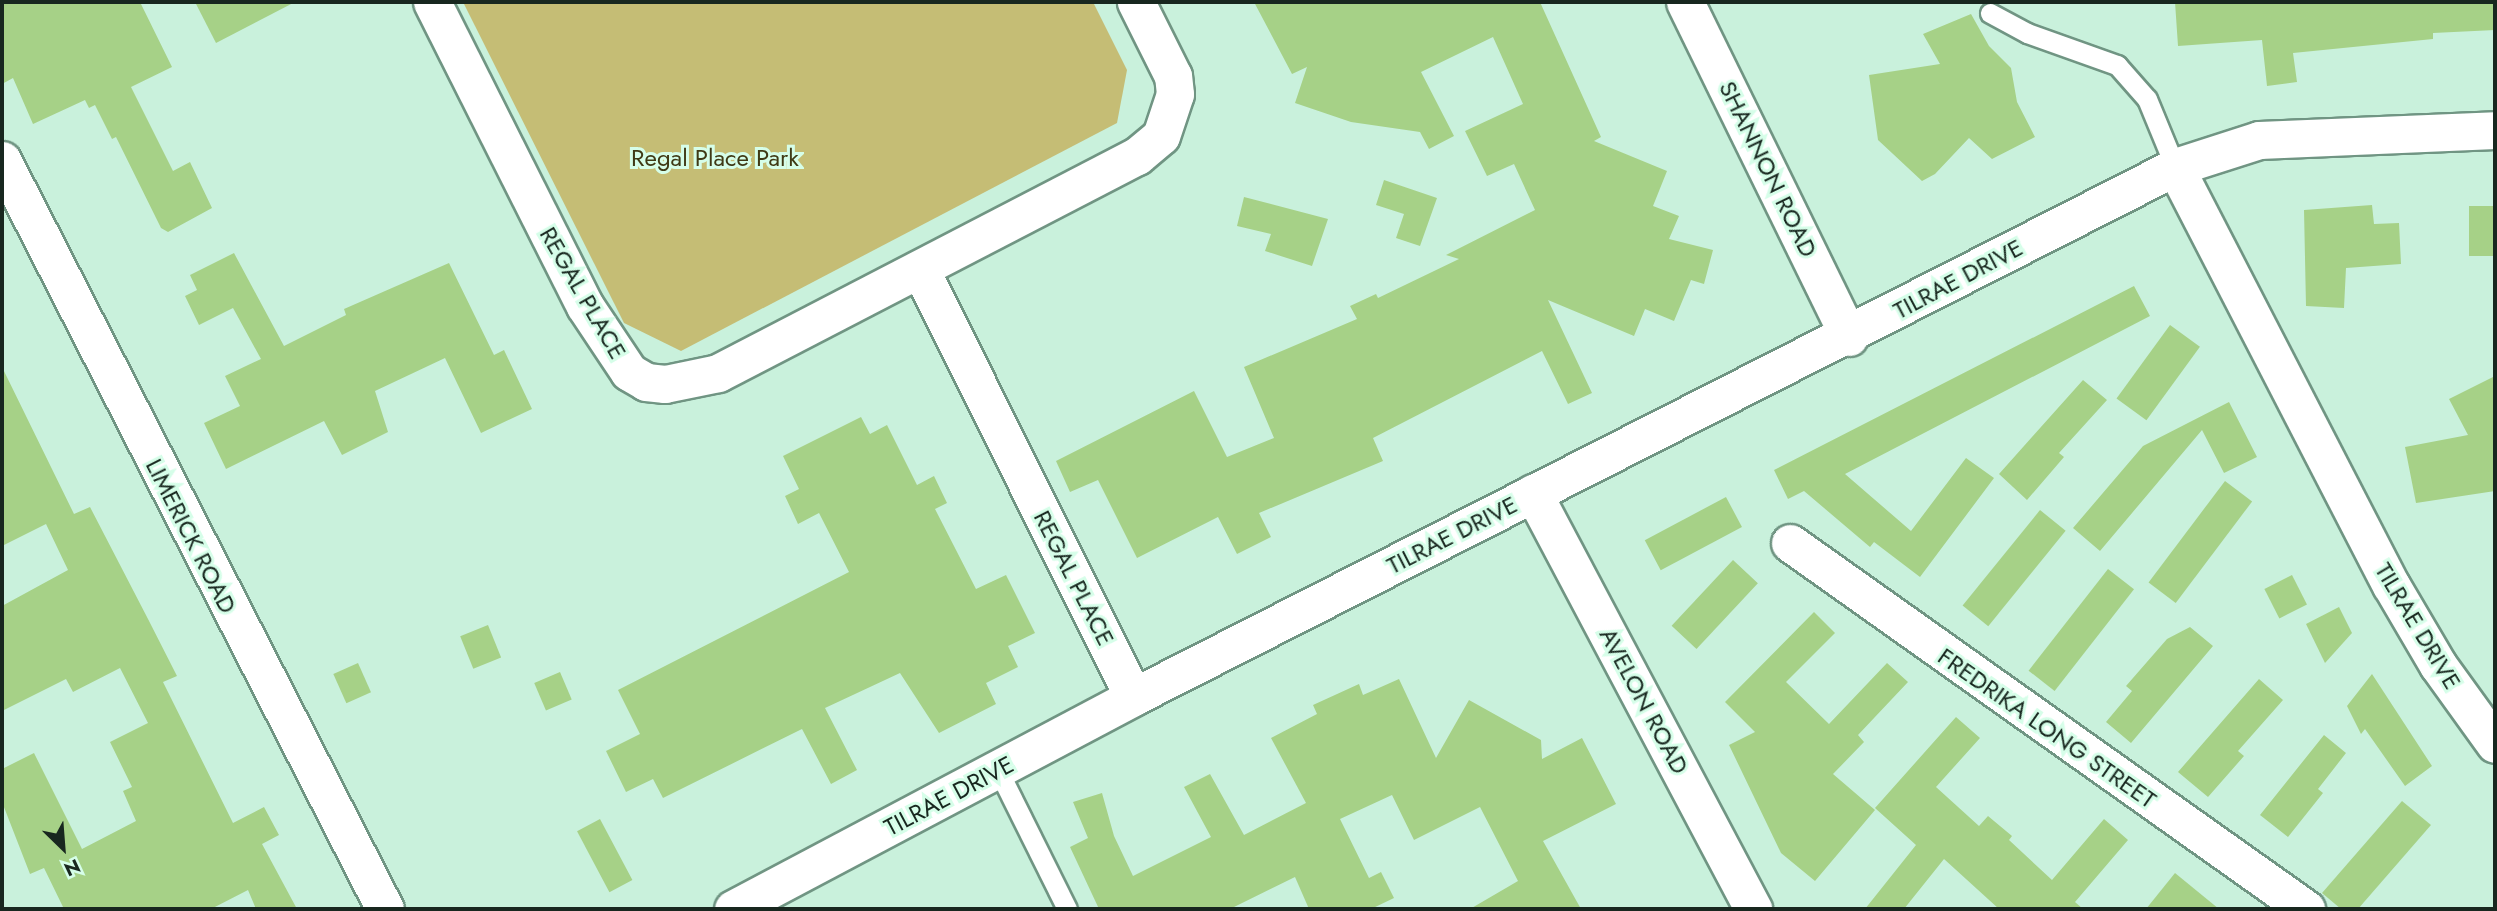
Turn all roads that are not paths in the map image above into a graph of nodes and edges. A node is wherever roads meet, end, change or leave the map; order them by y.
1 (432, 2) edge
2 (1136, 2) edge
3 (1685, 2) edge
4 (1990, 13) dead end
5 (2495, 130) edge
6 (2, 160) edge
7 (2175, 167) junction
8 (920, 271) junction
9 (1849, 337) junction
10 (1533, 493) junction
11 (1790, 543) dead end
12 (1133, 697) junction
13 (2495, 744) edge
14 (998, 770) junction
15 (385, 909) edge
16 (733, 909) edge
17 (1067, 909) edge
18 (1753, 909) edge
19 (2306, 909) edge

1 - 8 street, REGAL PLACE
2 - 8 street, REGAL PLACE
3 - 9 street, SHANNON ROAD
4 - 7 lane
5 - 7 street, TILRAE DRIVE
6 - 15 street, LIMERICK ROAD
7 - 9 street, TILRAE DRIVE
7 - 13 street, TILRAE DRIVE
8 - 12 street, REGAL PLACE
9 - 10 street, TILRAE DRIVE
10 - 12 street, TILRAE DRIVE
10 - 18 street, AVELON ROAD
11 - 19 street, FREDRIKA LONG STREET
12 - 14 street, TILRAE DRIVE
14 - 16 street, TILRAE DRIVE
14 - 17 lane

